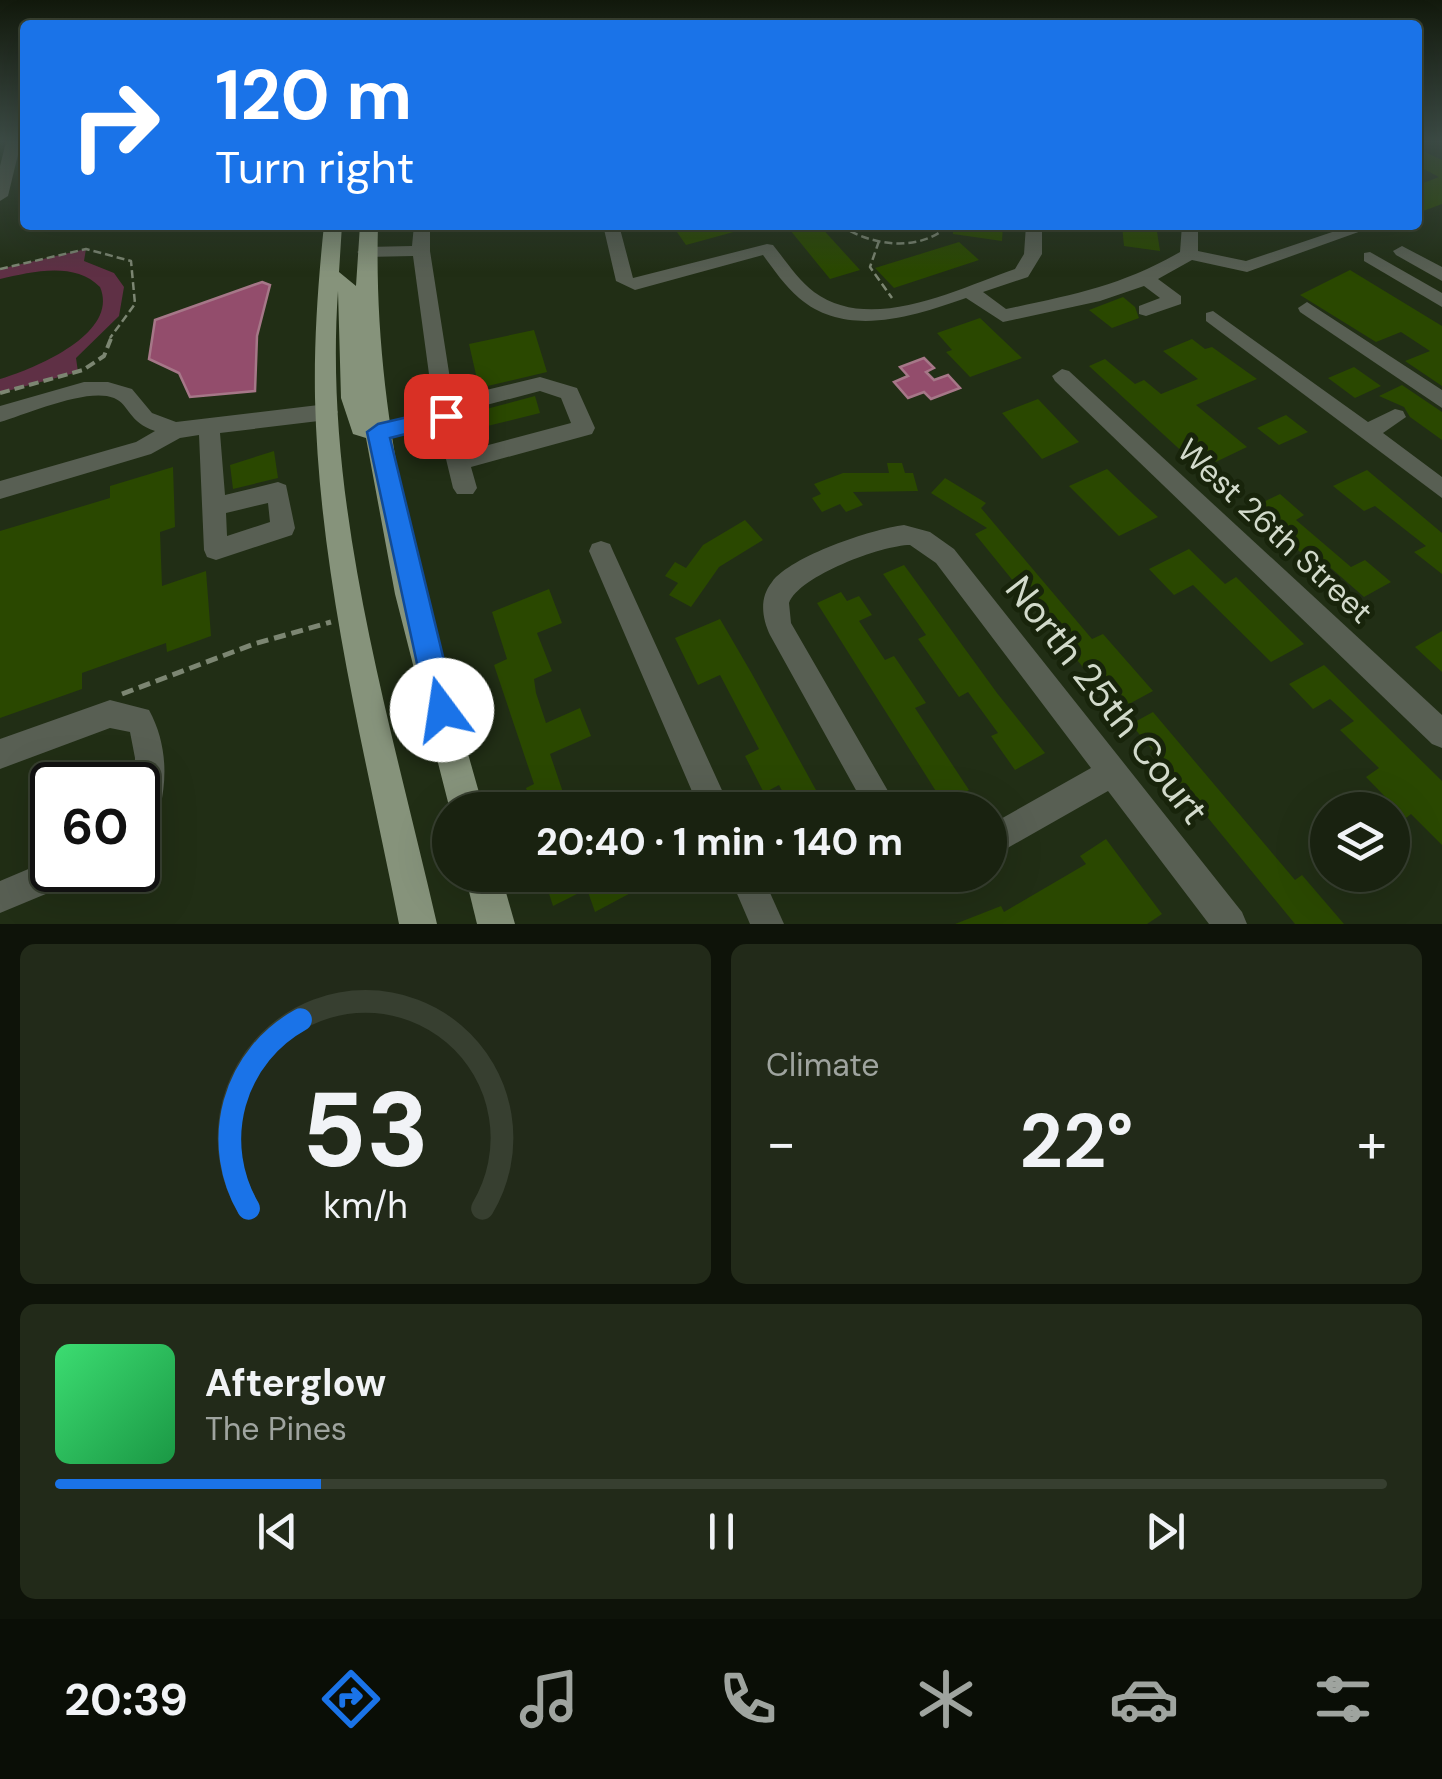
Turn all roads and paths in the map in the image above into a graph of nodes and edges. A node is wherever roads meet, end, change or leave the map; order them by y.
1 (422, 230) edge
2 (612, 230) edge
3 (848, 230) edge
4 (943, 230) edge
5 (1034, 230) edge
6 (1190, 230) edge
7 (1356, 230) edge
8 (333, 232) edge
9 (367, 239) edge
10 (879, 242) junction
11 (420, 251) junction
12 (1402, 251) dead end
13 (1188, 254) junction
14 (1370, 257) dead end
15 (0, 269) edge
16 (327, 273) junction
17 (1442, 274) edge
18 (1146, 279) junction
19 (969, 291) junction
20 (1442, 301) edge
21 (1307, 308) dead end
22 (1146, 310) dead end
23 (904, 311) junction
24 (1213, 317) dead end
25 (1062, 376) dead end
26 (0, 393) edge
27 (1442, 400) edge
28 (327, 412) junction
29 (445, 412) junction
30 (0, 414) edge
31 (1395, 417) dead end
32 (209, 426) junction
33 (175, 430) junction
34 (378, 432) junction
35 (1366, 432) junction
36 (458, 462) junction
37 (1439, 484) edge
38 (466, 488) dead end
39 (0, 490) edge
40 (213, 507) dead end
41 (600, 550) dead end
42 (340, 619) dead end
43 (107, 698) dead end
44 (1442, 734) edge
45 (0, 754) edge
46 (148, 762) edge
47 (1112, 772) junction
48 (462, 792) edge
49 (708, 792) edge
50 (874, 792) edge
51 (1007, 832) edge
52 (30, 885) edge
53 (488, 892) edge
54 (753, 892) edge
55 (0, 898) edge
56 (418, 924) edge
57 (496, 924) edge
58 (767, 924) edge
59 (1230, 924) edge

1 - 11 street
2 - 23 street
3 - 10 path
4 - 10 path
5 - 19 street
6 - 13 street
7 - 13 street
8 - 9 main road
8 - 16 main road
9 - 11 street
9 - 34 main road
10 - 23 path
11 - 29 street
12 - 17 street
13 - 18 street
14 - 20 street
15 - 26 path
16 - 28 main road
16 - 34 main road
18 - 19 street
18 - 22 street
19 - 23 street
21 - 27 street
24 - 35 street
25 - 44 street, West 26th Street
28 - 32 street
28 - 56 main road
29 - 34 street
29 - 36 street
29 - 36 street
30 - 33 street
31 - 35 street
32 - 33 street
32 - 40 street
33 - 39 street
34 - 48 main road
35 - 37 street
36 - 38 street
41 - 49 street
42 - 43 path
45 - 46 street
47 - 50 street, North 25th Court
47 - 51 street
47 - 59 street, North 25th Court
52 - 55 street
53 - 57 main road
54 - 58 street

